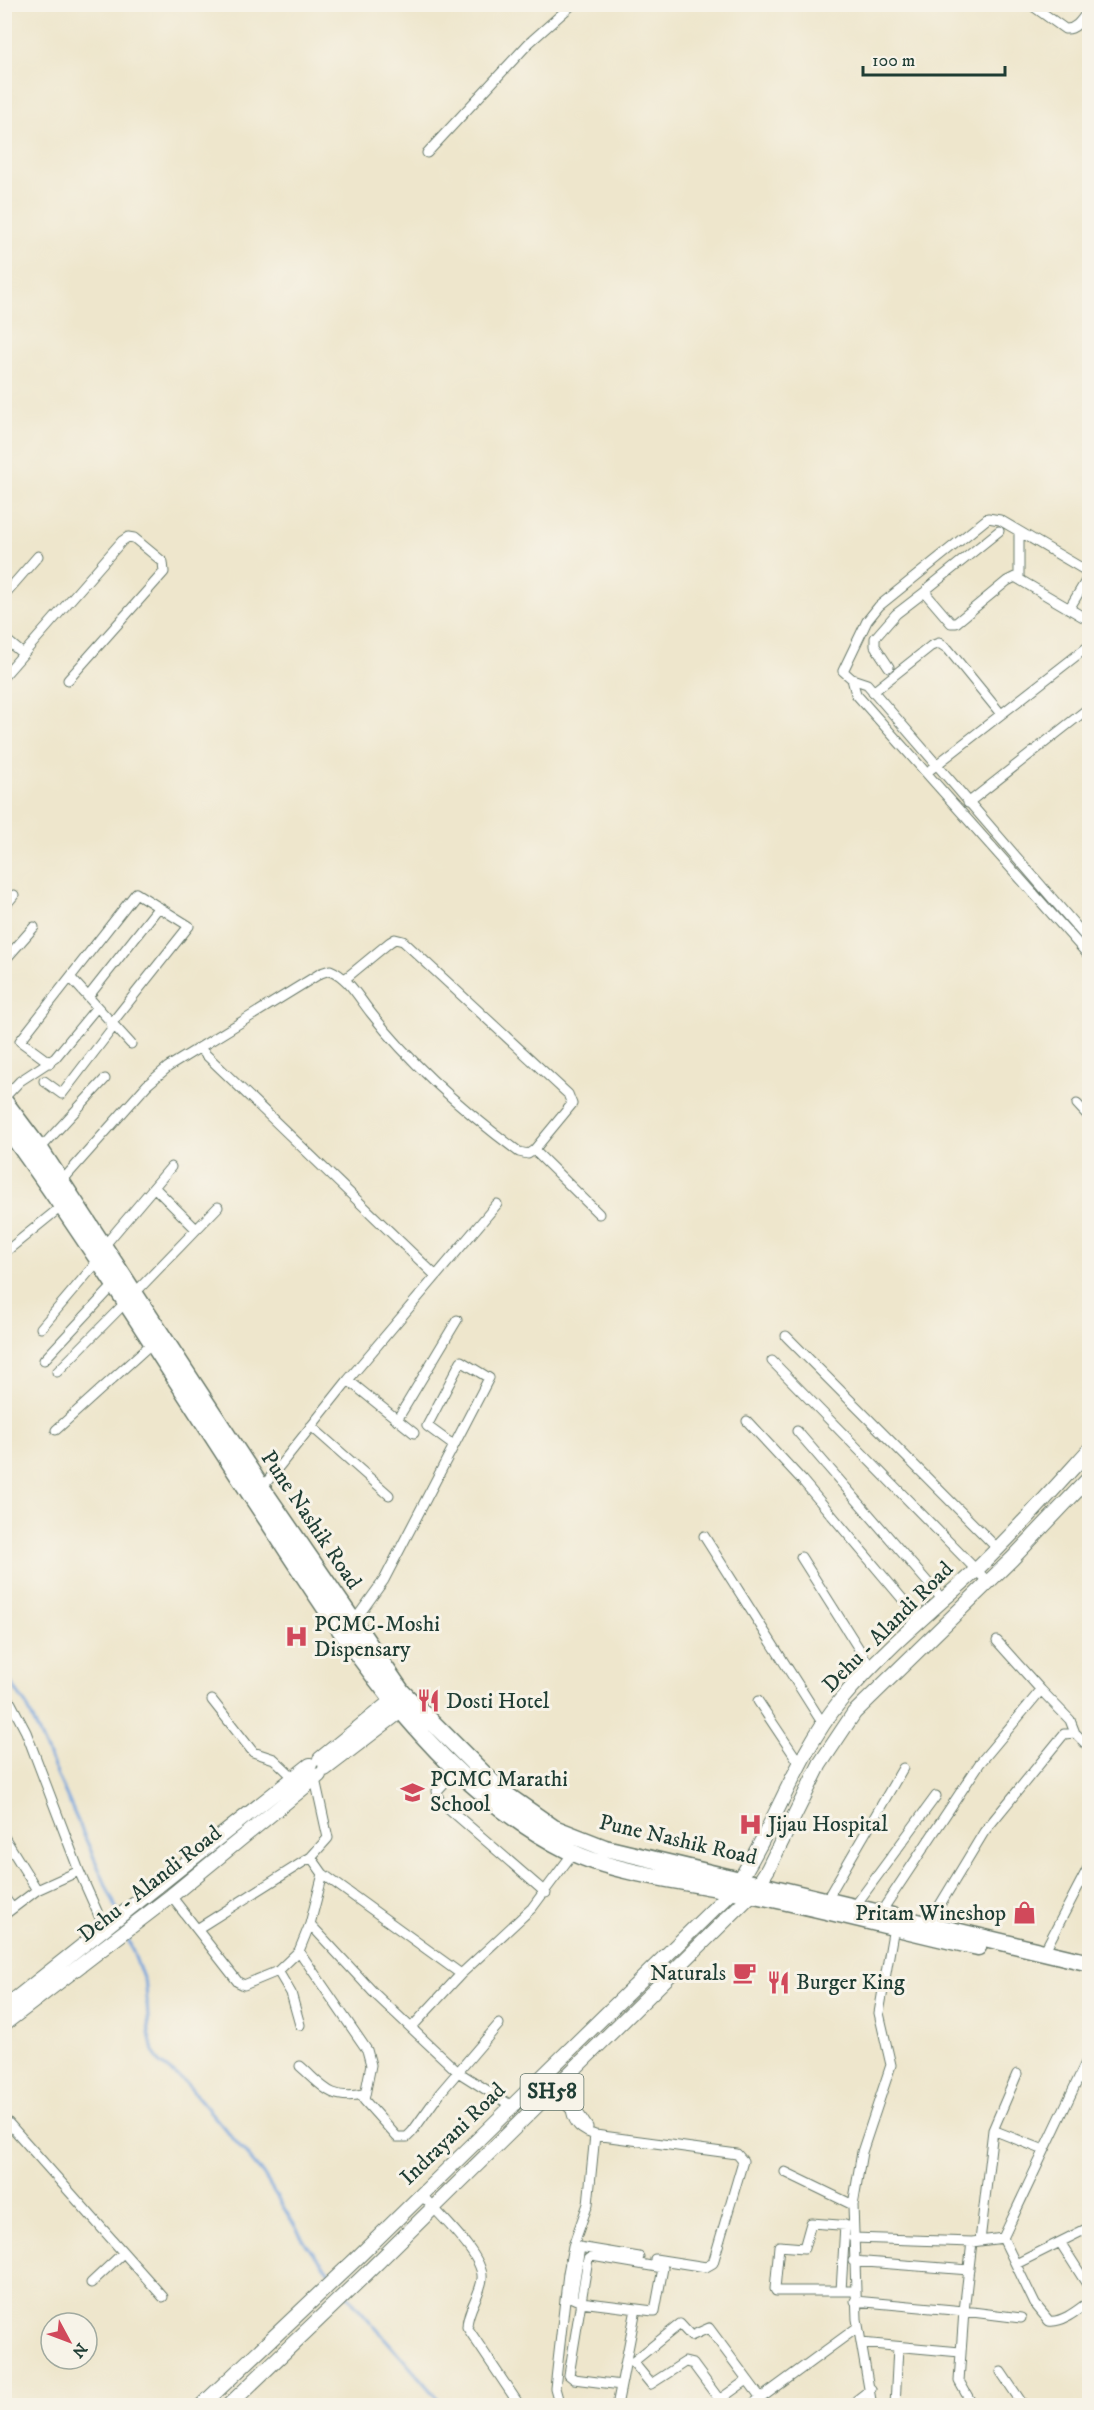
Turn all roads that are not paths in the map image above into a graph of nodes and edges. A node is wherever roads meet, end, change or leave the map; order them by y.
1 (1030, 4) edge
2 (568, 6) edge
3 (1089, 8) edge
4 (427, 153) dead end
5 (999, 531) dead end
6 (1019, 532) junction
7 (38, 556) dead end
8 (1089, 573) edge
9 (1019, 578) junction
10 (926, 591) junction
11 (4, 595) edge
12 (1069, 609) junction
13 (1089, 621) edge
14 (4, 638) edge
15 (1089, 645) edge
16 (23, 654) junction
17 (889, 667) dead end
18 (4, 676) edge
19 (852, 679) junction
20 (68, 680) dead end
21 (873, 692) junction
22 (1089, 707) edge
23 (1000, 714) junction
24 (936, 765) junction
25 (927, 772) junction
26 (968, 803) junction
27 (14, 895) dead end
28 (4, 907) edge
29 (159, 907) junction
30 (34, 927) dead end
31 (1089, 942) edge
32 (1089, 957) edge
33 (4, 961) edge
34 (70, 977) junction
35 (345, 979) junction
36 (88, 997) junction
37 (97, 1007) junction
38 (113, 1025) junction
39 (131, 1044) dead end
40 (199, 1048) junction
41 (50, 1063) junction
42 (105, 1079) dead end
43 (44, 1081) dead end
44 (4, 1099) edge
45 (1077, 1104) dead end
46 (1089, 1118) edge
47 (4, 1124) edge
48 (40, 1149) junction
49 (534, 1150) junction
50 (171, 1167) dead end
51 (61, 1182) junction
52 (153, 1187) junction
53 (496, 1204) dead end
54 (62, 1206) junction
55 (218, 1207) dead end
56 (599, 1215) dead end
57 (196, 1229) junction
58 (4, 1253) edge
59 (101, 1253) junction
60 (436, 1276) junction
61 (114, 1285) junction
62 (130, 1298) junction
63 (457, 1320) dead end
64 (41, 1328) dead end
65 (786, 1336) dead end
66 (151, 1344) junction
67 (44, 1360) dead end
68 (772, 1361) dead end
69 (57, 1372) dead end
70 (348, 1380) junction
71 (397, 1420) junction
72 (747, 1420) dead end
73 (311, 1426) junction
74 (56, 1430) dead end
75 (797, 1431) dead end
76 (414, 1432) dead end
77 (453, 1445) junction
78 (1089, 1449) edge
79 (1089, 1477) edge
80 (262, 1488) junction
81 (389, 1496) dead end
82 (704, 1536) dead end
83 (997, 1548) junction
84 (801, 1557) dead end
85 (976, 1569) junction
86 (988, 1582) junction
87 (943, 1600) junction
88 (921, 1621) junction
89 (353, 1623) junction
90 (997, 1641) dead end
91 (871, 1668) junction
92 (4, 1690) edge
93 (1041, 1690) junction
94 (212, 1700) dead end
95 (758, 1701) dead end
96 (402, 1702) junction
97 (824, 1724) junction
98 (1075, 1733) junction
99 (1089, 1748) edge
100 (800, 1764) junction
101 (903, 1768) dead end
102 (457, 1769) junction
103 (318, 1770) junction
104 (294, 1778) junction
105 (936, 1796) dead end
106 (4, 1837) edge
107 (573, 1853) junction
108 (311, 1857) junction
109 (1089, 1864) edge
110 (79, 1871) junction
111 (323, 1874) junction
112 (737, 1884) junction
113 (757, 1889) junction
114 (37, 1890) junction
115 (546, 1893) junction
116 (171, 1896) junction
117 (4, 1897) edge
118 (828, 1899) junction
119 (855, 1906) junction
120 (8, 1912) edge
121 (881, 1912) junction
122 (929, 1923) junction
123 (310, 1924) junction
124 (104, 1927) junction
125 (894, 1927) junction
126 (197, 1929) junction
127 (299, 1951) junction
128 (1044, 1952) junction
129 (1089, 1963) edge
130 (278, 1971) junction
131 (461, 1974) junction
132 (1089, 1974) edge
133 (4, 2008) edge
134 (4, 2024) edge
135 (499, 2024) dead end
136 (300, 2025) dead end
137 (411, 2028) junction
138 (1089, 2054) edge
139 (300, 2066) dead end
140 (458, 2072) junction
141 (1017, 2074) dead end
142 (541, 2078) junction
143 (553, 2091) junction
144 (363, 2094) junction
145 (512, 2106) junction
146 (4, 2118) edge
147 (993, 2130) junction
148 (591, 2133) junction
149 (1044, 2150) junction
150 (785, 2172) dead end
151 (421, 2194) junction
152 (853, 2205) junction
153 (433, 2208) junction
154 (849, 2225) junction
155 (1089, 2227) edge
156 (853, 2238) junction
157 (1003, 2238) junction
158 (976, 2242) junction
159 (1060, 2242) junction
160 (577, 2247) junction
161 (123, 2253) junction
162 (854, 2260) junction
163 (1016, 2264) junction
164 (969, 2270) junction
165 (91, 2283) dead end
166 (1089, 2289) edge
167 (841, 2291) junction
168 (163, 2296) dead end
169 (855, 2296) junction
170 (1089, 2301) edge
171 (581, 2302) junction
172 (636, 2309) junction
173 (964, 2311) junction
174 (1020, 2318) dead end
175 (858, 2327) junction
176 (861, 2343) junction
177 (898, 2347) junction
178 (960, 2352) junction
179 (1001, 2372) dead end
180 (747, 2380) junction
181 (621, 2385) junction
182 (871, 2389) junction
183 (761, 2398) junction
184 (722, 2403) edge
185 (201, 2406) edge
186 (228, 2406) edge
187 (520, 2406) edge
188 (560, 2406) edge
189 (617, 2406) edge
190 (750, 2406) edge
191 (849, 2406) edge
192 (872, 2406) edge
193 (895, 2406) edge
194 (973, 2406) edge
195 (1024, 2406) edge

1 - 3 street
2 - 4 street
5 - 10 street
6 - 8 street
6 - 9 street
6 - 19 street
7 - 11 street
8 - 12 street
9 - 10 street
9 - 12 street
10 - 17 street
12 - 13 street
14 - 16 street
15 - 23 street
16 - 18 street
16 - 20 street
19 - 21 street
19 - 25 street
21 - 23 street
21 - 24 street
22 - 26 street
23 - 24 street
24 - 25 street
24 - 26 street
25 - 32 street
26 - 31 street
27 - 28 street
29 - 34 street
29 - 36 street
29 - 38 street
30 - 33 street
34 - 36 street
34 - 41 street
35 - 40 street
35 - 49 street
35 - 49 street
36 - 37 street
37 - 38 street
37 - 41 street
38 - 39 street
38 - 43 street
40 - 51 street
40 - 60 street
41 - 44 street
42 - 48 street
44 - 48 highway, Pune Nashik Road
45 - 46 street
47 - 54 highway, Pune Nashik Road
48 - 51 highway, Pune Nashik Road
49 - 56 street
50 - 52 street
51 - 59 highway, Pune Nashik Road
52 - 57 street
52 - 59 street
53 - 60 street
54 - 58 street
54 - 59 highway, Pune Nashik Road
55 - 57 street
57 - 62 street
59 - 61 highway, Pune Nashik Road
59 - 62 highway, Pune Nashik Road
59 - 64 street
60 - 70 street
61 - 62 highway, Pune Nashik Road
61 - 67 street
62 - 66 highway, Pune Nashik Road
62 - 69 street
62 - 80 highway, Pune Nashik Road
63 - 71 street
65 - 83 street
66 - 74 street
66 - 96 highway, Pune Nashik Road
68 - 85 street
70 - 71 street
70 - 73 street
71 - 76 street
72 - 88 street
73 - 80 street
73 - 81 street
75 - 87 street
77 - 77 street
77 - 89 street
78 - 83 main road, Dehu - Alandi Road
79 - 86 main road, Dehu - Alandi Road
80 - 89 highway, Pune Nashik Road
82 - 97 street
83 - 85 main road, Dehu - Alandi Road
84 - 91 street
85 - 86 street
85 - 87 main road, Dehu - Alandi Road
86 - 113 main road, Dehu - Alandi Road
87 - 88 main road, Dehu - Alandi Road
88 - 91 main road, Dehu - Alandi Road
89 - 96 highway, Pune Nashik Road
90 - 93 street
91 - 97 main road, Dehu - Alandi Road
92 - 110 street
93 - 98 street
93 - 121 street
94 - 104 street
95 - 100 street
96 - 102 highway, Pune Nashik Road
96 - 103 main road, Dehu - Alandi Road
96 - 112 highway, Pune Nashik Road
97 - 100 main road, Dehu - Alandi Road
98 - 99 street
98 - 122 street
100 - 112 main road, Dehu - Alandi Road
101 - 118 street
102 - 107 highway, Pune Nashik Road
102 - 115 street
103 - 104 main road, Dehu - Alandi Road
103 - 108 street
103 - 116 main road, Dehu - Alandi Road
104 - 124 main road, Dehu - Alandi Road
105 - 119 street
106 - 114 street
107 - 112 highway, Pune Nashik Road
107 - 115 street
108 - 111 street
108 - 126 street
109 - 128 street
110 - 114 street
110 - 124 street
111 - 123 street
111 - 131 street
112 - 113 highway, Pune Nashik Road
112 - 142 main road, Indrayani Road / SH58
113 - 118 highway, Pune Nashik Road
113 - 125 highway, Pune Nashik Road
113 - 143 main road, Indrayani Road / SH58
114 - 120 street
115 - 131 street
116 - 126 street
116 - 134 main road, Dehu - Alandi Road
117 - 120 street
118 - 119 highway, Pune Nashik Road
119 - 121 highway, Pune Nashik Road
121 - 122 highway, Pune Nashik Road
122 - 128 highway, Pune Nashik Road
123 - 127 street
123 - 137 street
124 - 133 main road, Dehu - Alandi Road
125 - 132 highway, Pune Nashik Road
125 - 152 street
126 - 130 street
127 - 130 street
127 - 144 street
128 - 129 highway, Pune Nashik Road
130 - 136 street
131 - 137 street
135 - 140 street
137 - 140 street
138 - 149 street
139 - 144 street
140 - 144 street
140 - 145 street
141 - 147 street
142 - 143 street
142 - 145 main road, Indrayani Road / SH58
143 - 148 street
143 - 153 main road, Indrayani Road / SH58
145 - 151 main road, Indrayani Road / SH58
146 - 161 street
147 - 149 street
147 - 158 street
148 - 160 street
148 - 160 street
149 - 157 street
150 - 152 street
151 - 153 street
151 - 185 main road, Indrayani Road / SH58
152 - 154 street
153 - 186 main road, Indrayani Road / SH58
153 - 187 street
154 - 156 street
154 - 167 street
154 - 167 street
155 - 159 street
156 - 158 street
156 - 162 street
157 - 158 street
157 - 163 street
158 - 164 street
159 - 163 street
159 - 166 street
160 - 171 street
160 - 188 street
161 - 165 street
161 - 168 street
162 - 164 street
162 - 169 street
163 - 170 street
164 - 173 street
167 - 169 street
169 - 173 street
169 - 175 street
171 - 172 street
171 - 172 street
171 - 181 street
172 - 181 street
173 - 174 street
173 - 178 street
175 - 176 street
175 - 183 street
176 - 177 street
176 - 182 street
177 - 178 street
177 - 193 street
178 - 194 street
179 - 195 street
180 - 183 street
180 - 184 street
180 - 184 street
181 - 189 street
182 - 191 street
182 - 192 street
183 - 190 street

